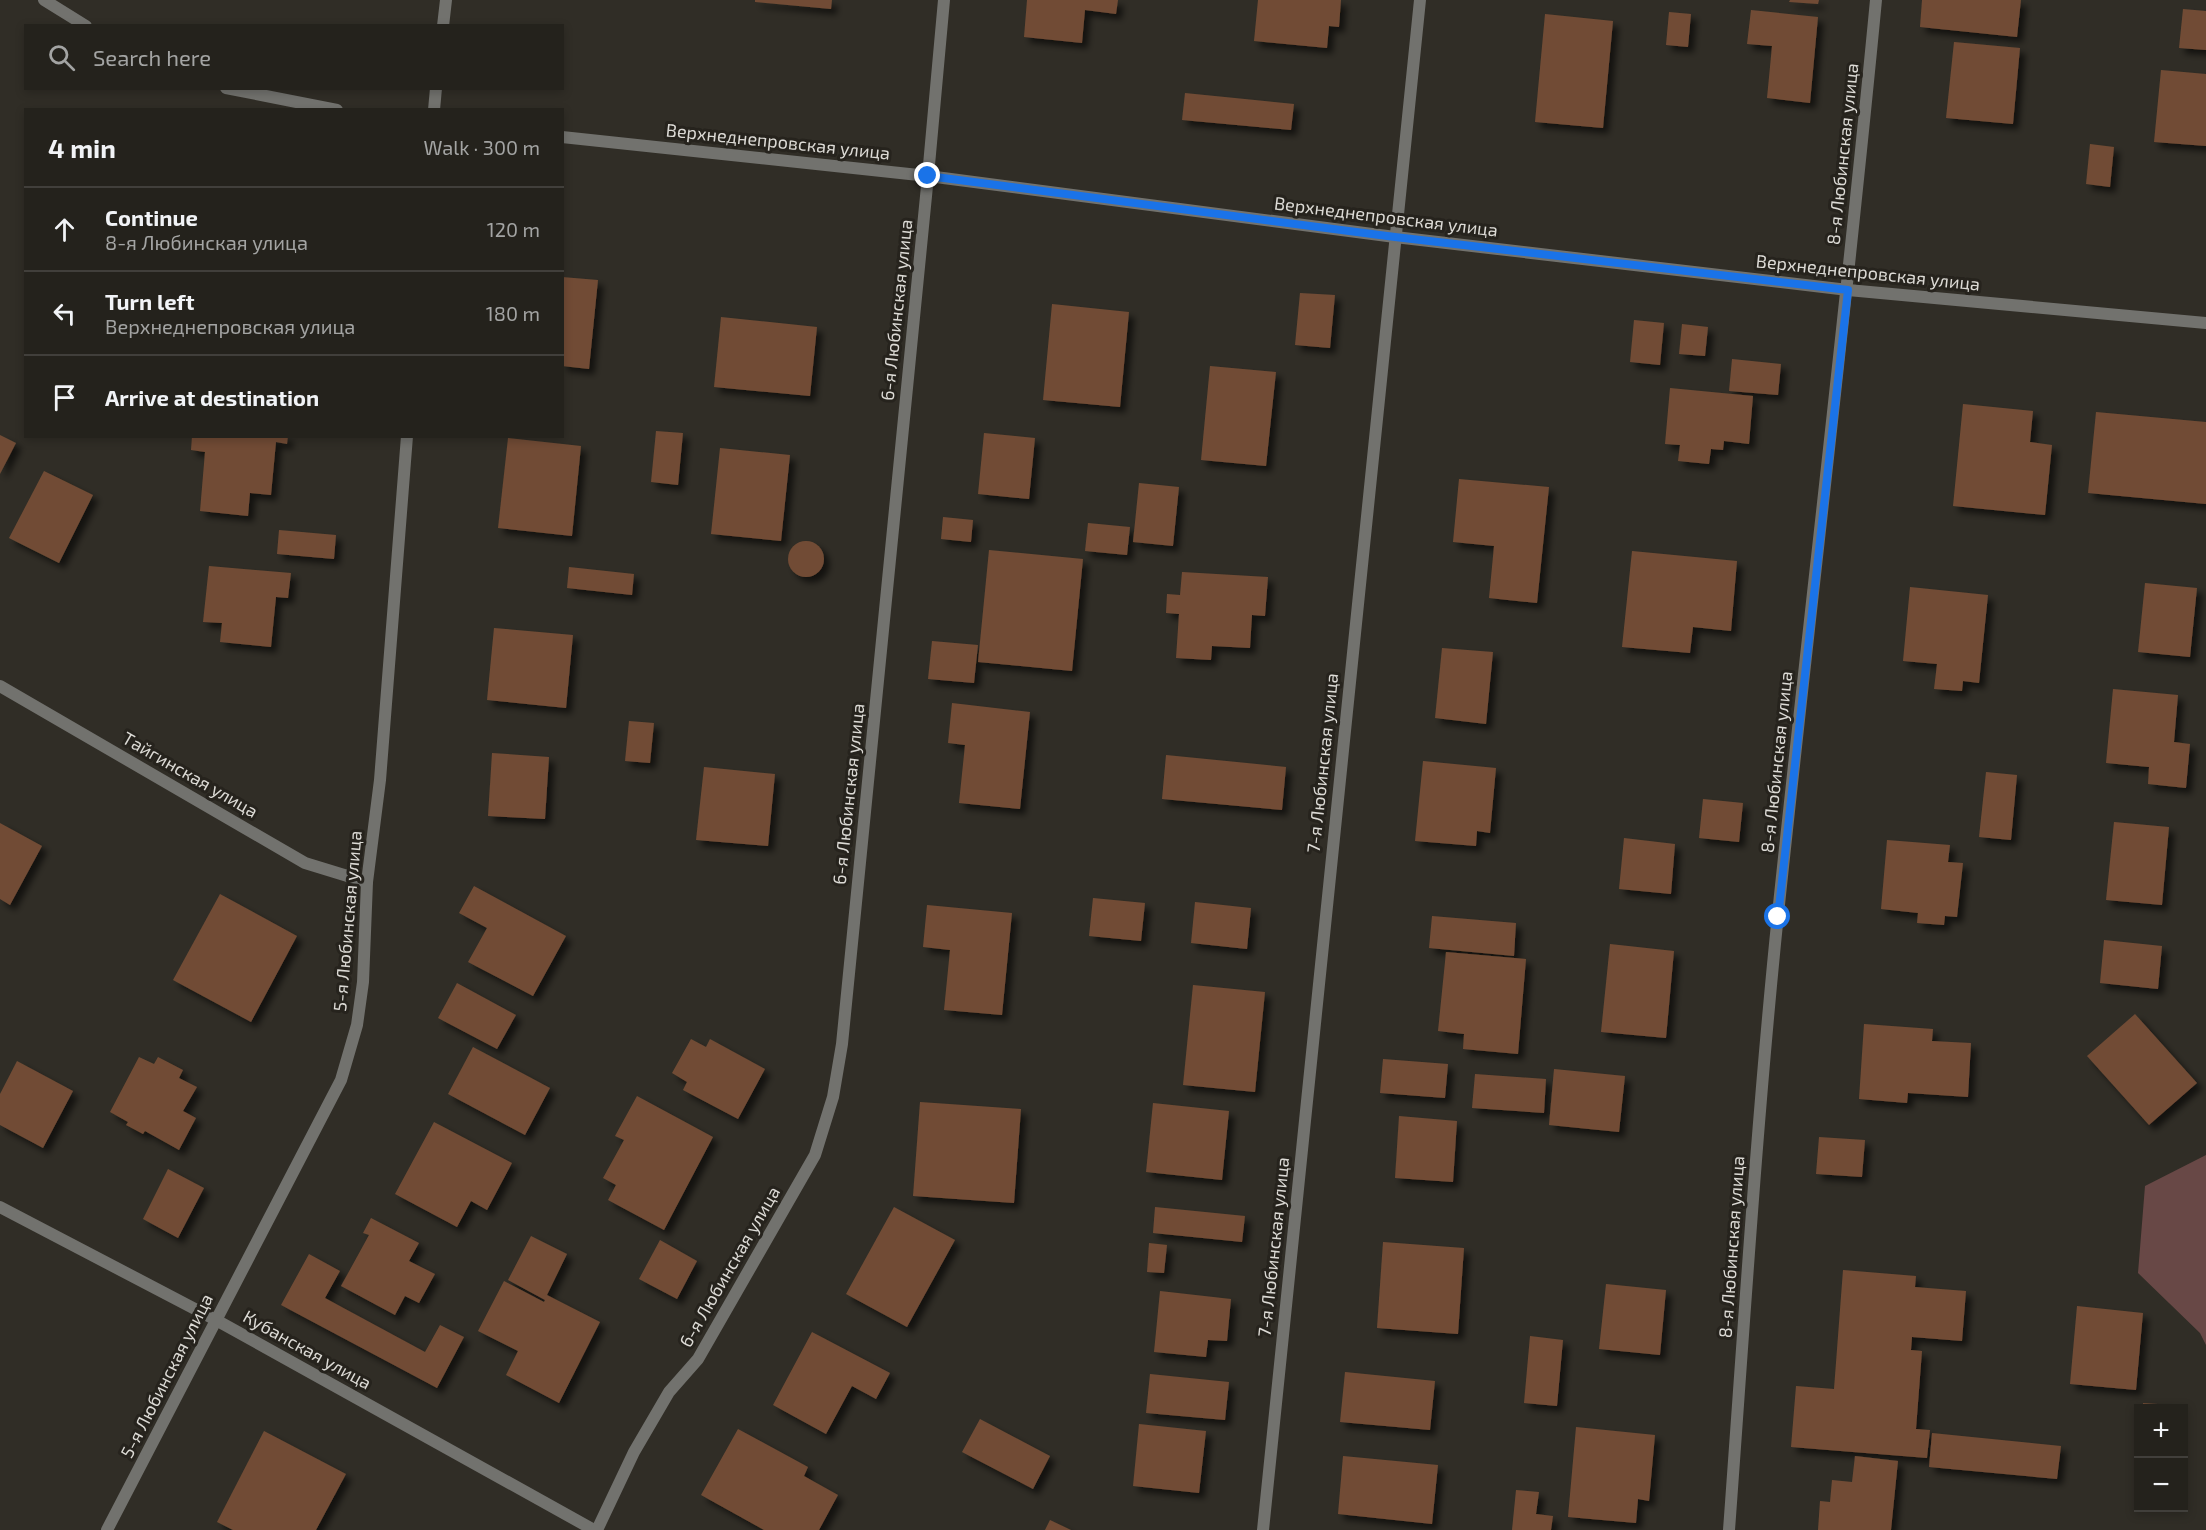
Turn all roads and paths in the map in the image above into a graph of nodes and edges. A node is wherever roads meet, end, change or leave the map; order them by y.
1 (44, 0) edge
2 (446, 0) edge
3 (944, 0) edge
4 (1420, 0) edge
5 (1876, 0) edge
6 (83, 24) edge
7 (443, 24) edge
8 (236, 90) edge
9 (436, 90) edge
10 (327, 108) edge
11 (434, 108) edge
12 (564, 137) edge
13 (928, 176) junction
14 (1395, 237) junction
15 (1848, 290) junction
16 (2206, 323) edge
17 (407, 438) edge
18 (0, 686) edge
19 (367, 882) junction
20 (0, 1207) edge
21 (216, 1320) junction
22 (108, 1530) edge
23 (596, 1530) edge
24 (1263, 1530) edge
25 (1729, 1530) edge

1 - 6 street
2 - 7 street
3 - 13 street, 6-я Любинская улица
4 - 14 street, 7-я Любинская улица
5 - 15 street, 8-я Любинская улица
8 - 10 street
9 - 11 street
12 - 13 street, Верхнеднепровская улица
13 - 14 street, Верхнеднепровская улица
13 - 23 street, 6-я Любинская улица
14 - 15 street, Верхнеднепровская улица
14 - 24 street, 7-я Любинская улица
15 - 16 street, Верхнеднепровская улица
15 - 25 street, 8-я Любинская улица
17 - 19 street, 5-я Любинская улица
18 - 19 street, Тайгинская улица
19 - 21 street, 5-я Любинская улица
20 - 21 street, Кубанская улица
21 - 22 street, 5-я Любинская улица
21 - 23 street, Кубанская улица

